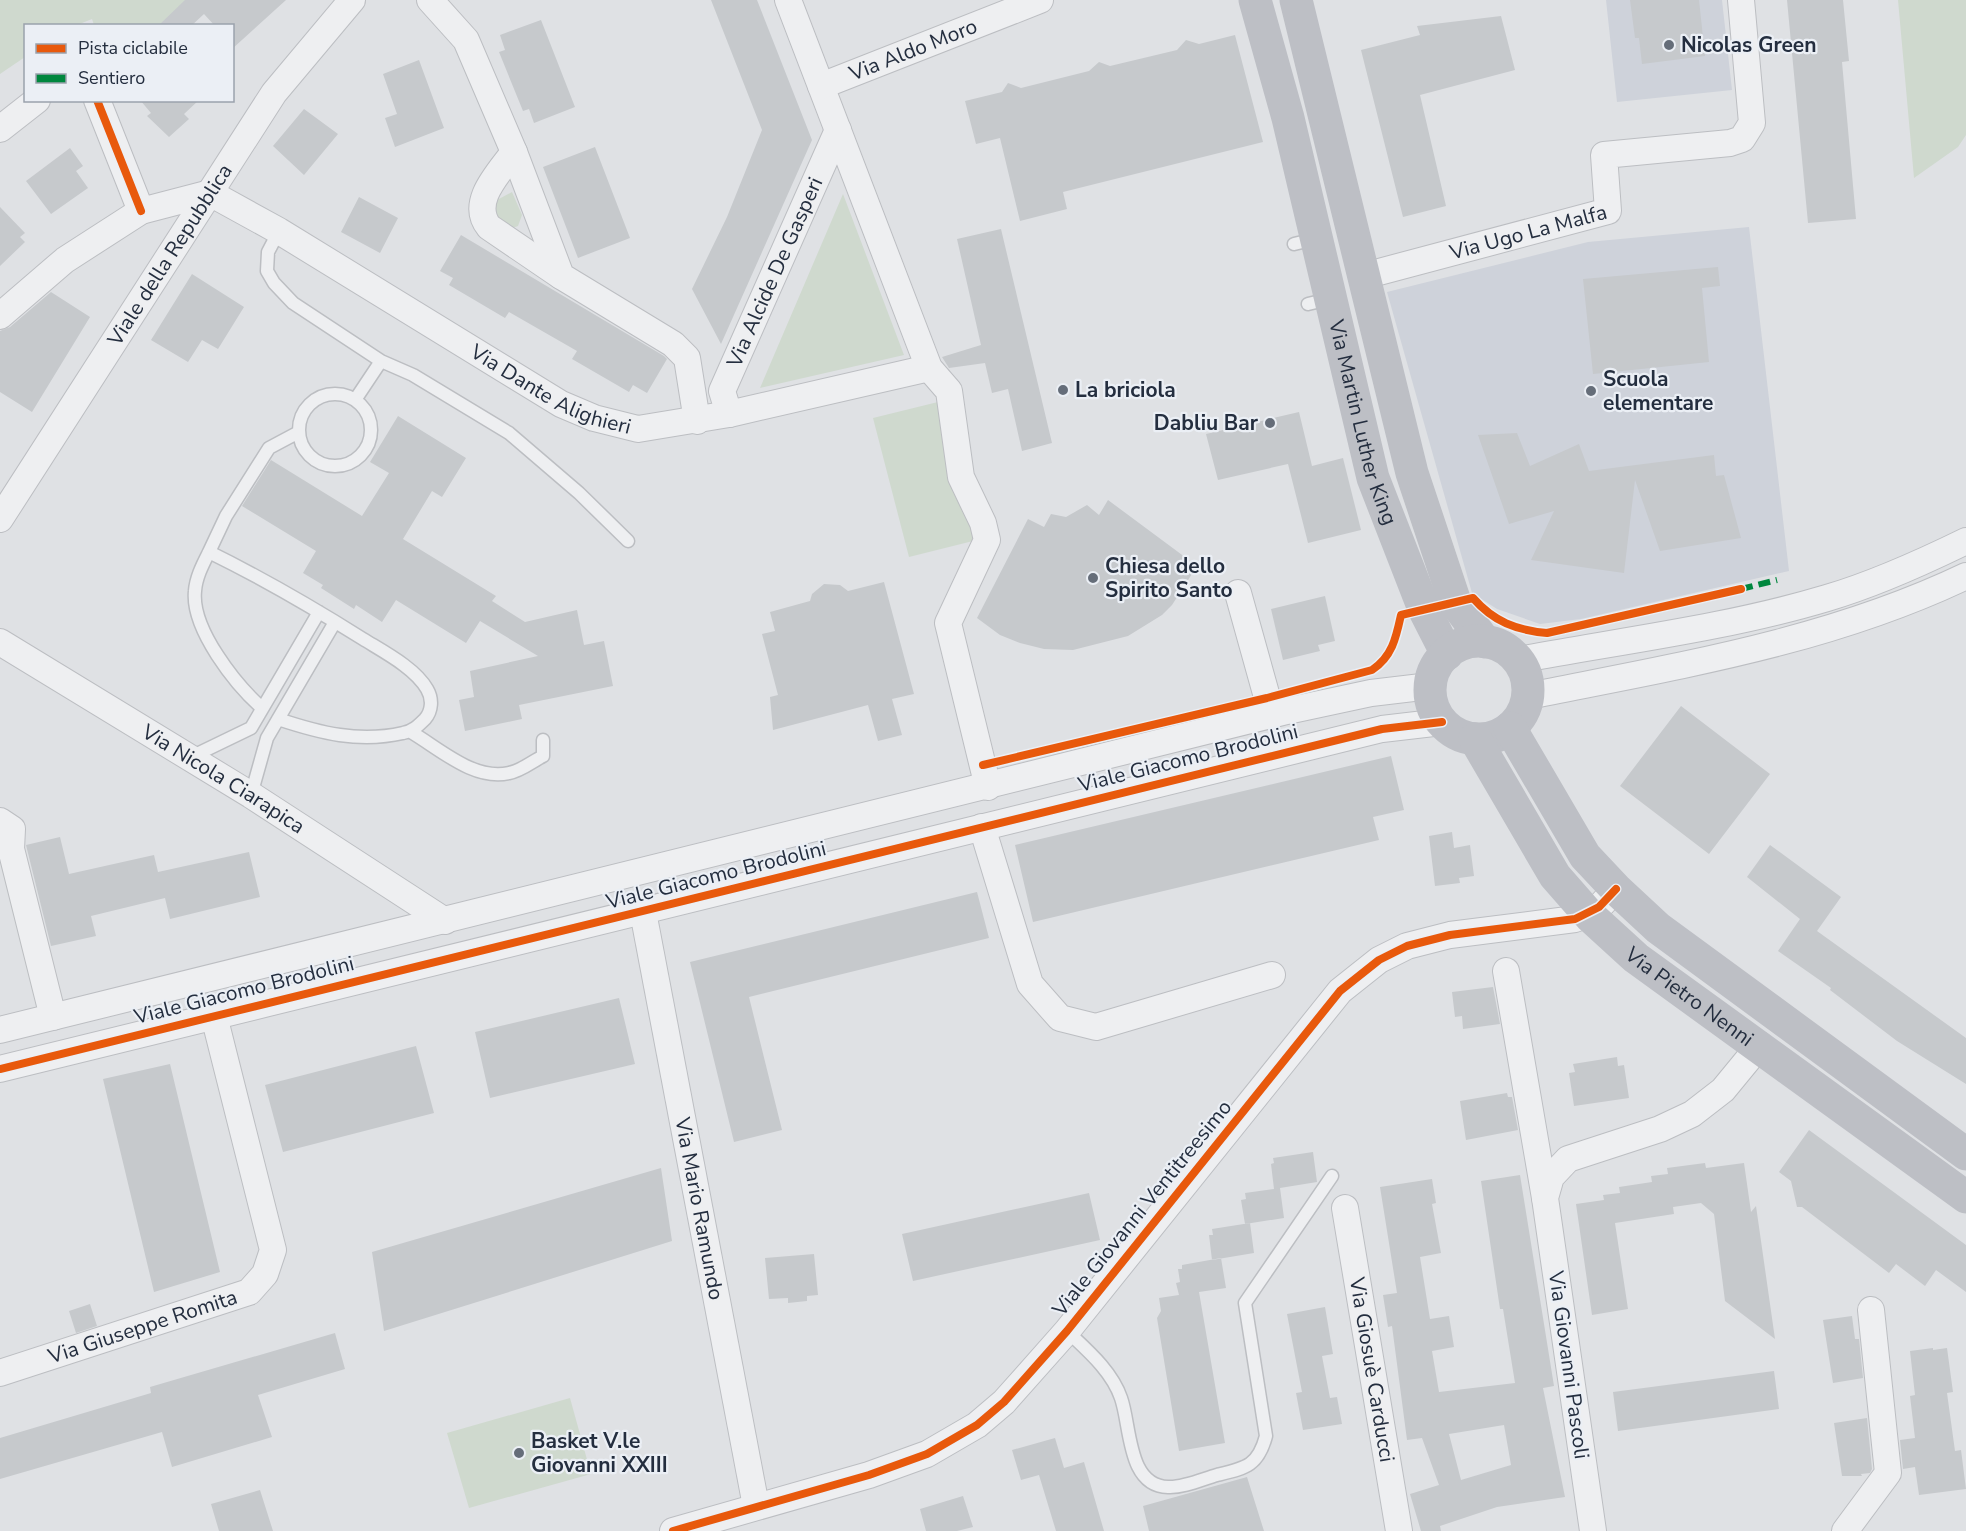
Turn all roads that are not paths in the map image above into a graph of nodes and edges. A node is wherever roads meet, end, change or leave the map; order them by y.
1 (352, 0) edge
2 (430, 0) edge
3 (788, 0) edge
4 (1040, 0) edge
5 (1255, 0) edge
6 (1296, 0) edge
7 (1741, 0) edge
8 (821, 86) junction
9 (34, 102) edge
10 (98, 102) edge
11 (0, 129) edge
12 (838, 130) junction
13 (514, 152) junction
14 (1340, 178) junction
15 (1301, 184) junction
16 (210, 193) junction
17 (141, 211) junction
18 (279, 231) junction
19 (561, 276) junction
20 (1364, 276) junction
21 (0, 316) edge
22 (381, 361) junction
23 (929, 368) junction
24 (355, 400) junction
25 (729, 414) junction
26 (697, 421) junction
27 (299, 432) junction
28 (0, 519) edge
29 (628, 541) dead end
30 (1966, 541) edge
31 (208, 552) junction
32 (1966, 576) edge
33 (1239, 593) dead end
34 (320, 612) junction
35 (1730, 621) junction
36 (335, 622) junction
37 (0, 642) edge
38 (1485, 642) junction
39 (1740, 653) junction
40 (1447, 654) junction
41 (1518, 660) junction
42 (1430, 686) junction
43 (1528, 696) junction
44 (262, 708) junction
45 (1272, 715) junction
46 (278, 719) junction
47 (1442, 722) junction
48 (1510, 728) junction
49 (411, 732) junction
50 (1475, 739) junction
51 (543, 740) dead end
52 (190, 758) junction
53 (988, 787) junction
54 (251, 795) junction
55 (6, 825) edge
56 (982, 827) junction
57 (1616, 889) junction
58 (643, 912) junction
59 (1588, 913) junction
60 (445, 921) junction
61 (1506, 971) dead end
62 (1272, 975) dead end
63 (214, 1016) junction
64 (53, 1017) junction
65 (0, 1030) edge
66 (1760, 1046) junction
67 (0, 1069) edge
68 (1966, 1154) edge
69 (1332, 1176) dead end
70 (1966, 1197) edge
71 (1545, 1198) junction
72 (1345, 1208) dead end
73 (1871, 1310) dead end
74 (1067, 1331) junction
75 (0, 1373) edge
76 (756, 1506) junction
77 (674, 1531) edge
78 (1399, 1531) edge
79 (1593, 1531) edge
80 (1845, 1531) edge

1 - 16 street, Viale della Repubblica
2 - 13 street
3 - 8 street, Via Alcide De Gasperi
4 - 8 street, Via Aldo Moro
5 - 15 street, Via Martin Luther King
6 - 14 street, Via Martin Luther King
7 - 20 street, Via Ugo La Malfa
8 - 12 street, Via Alcide De Gasperi
9 - 11 street
10 - 17 street
12 - 23 street, Via Alcide De Gasperi
12 - 25 street, Via Alcide De Gasperi
13 - 19 street
13 - 19 street
14 - 15 street
14 - 20 street, Via Martin Luther King
15 - 40 street, Via Martin Luther King
16 - 17 street
16 - 18 street, Via Dante Alighieri
16 - 28 street, Viale della Repubblica
17 - 21 street
18 - 22 lane
18 - 26 street, Via Dante Alighieri
19 - 26 street
20 - 38 street, Via Martin Luther King
22 - 24 lane
22 - 29 lane
23 - 25 street, Via Dante Alighieri
23 - 53 street
24 - 27 lane
24 - 27 lane
25 - 26 street, Via Dante Alighieri
27 - 31 lane
30 - 35 street
31 - 34 lane
31 - 44 lane
32 - 39 street
33 - 45 street
34 - 36 lane
34 - 44 lane
35 - 39 street
35 - 41 street
36 - 46 lane
36 - 49 lane
37 - 52 street, Via Nicola Ciarapica
38 - 40 street
38 - 41 street
39 - 43 street
40 - 42 street
41 - 43 street
42 - 45 street, Viale Giacomo Brodolini
42 - 47 street
43 - 48 street
44 - 52 lane
45 - 53 street, Viale Giacomo Brodolini
46 - 49 lane
46 - 54 lane
47 - 50 street
47 - 56 street, Viale Giacomo Brodolini
48 - 50 street
48 - 57 street, Via Pietro Nenni
49 - 51 lane
50 - 59 street, Via Pietro Nenni
52 - 54 street, Via Nicola Ciarapica
53 - 60 street, Viale Giacomo Brodolini
54 - 60 street, Via Nicola Ciarapica
55 - 64 street
56 - 58 street, Viale Giacomo Brodolini
56 - 62 street
57 - 59 street, Viale Giovanni Ventitreesimo
57 - 68 street, Via Pietro Nenni
58 - 63 street, Viale Giacomo Brodolini
58 - 76 street, Via Mario Ramundo
59 - 66 street, Via Pietro Nenni
59 - 74 street, Viale Giovanni Ventitreesimo
60 - 64 street, Viale Giacomo Brodolini
61 - 71 street, Via Giovanni Pascoli
63 - 67 street, Viale Giacomo Brodolini
63 - 75 street, Via Giuseppe Romita
64 - 65 street, Viale Giacomo Brodolini
66 - 70 street, Via Pietro Nenni
66 - 71 street
69 - 74 lane
71 - 79 street, Via Giovanni Pascoli
72 - 78 street, Via Giosuè Carducci
73 - 80 street
74 - 76 street, Viale Giovanni Ventitreesimo
76 - 77 street, Viale Giovanni Ventitreesimo

